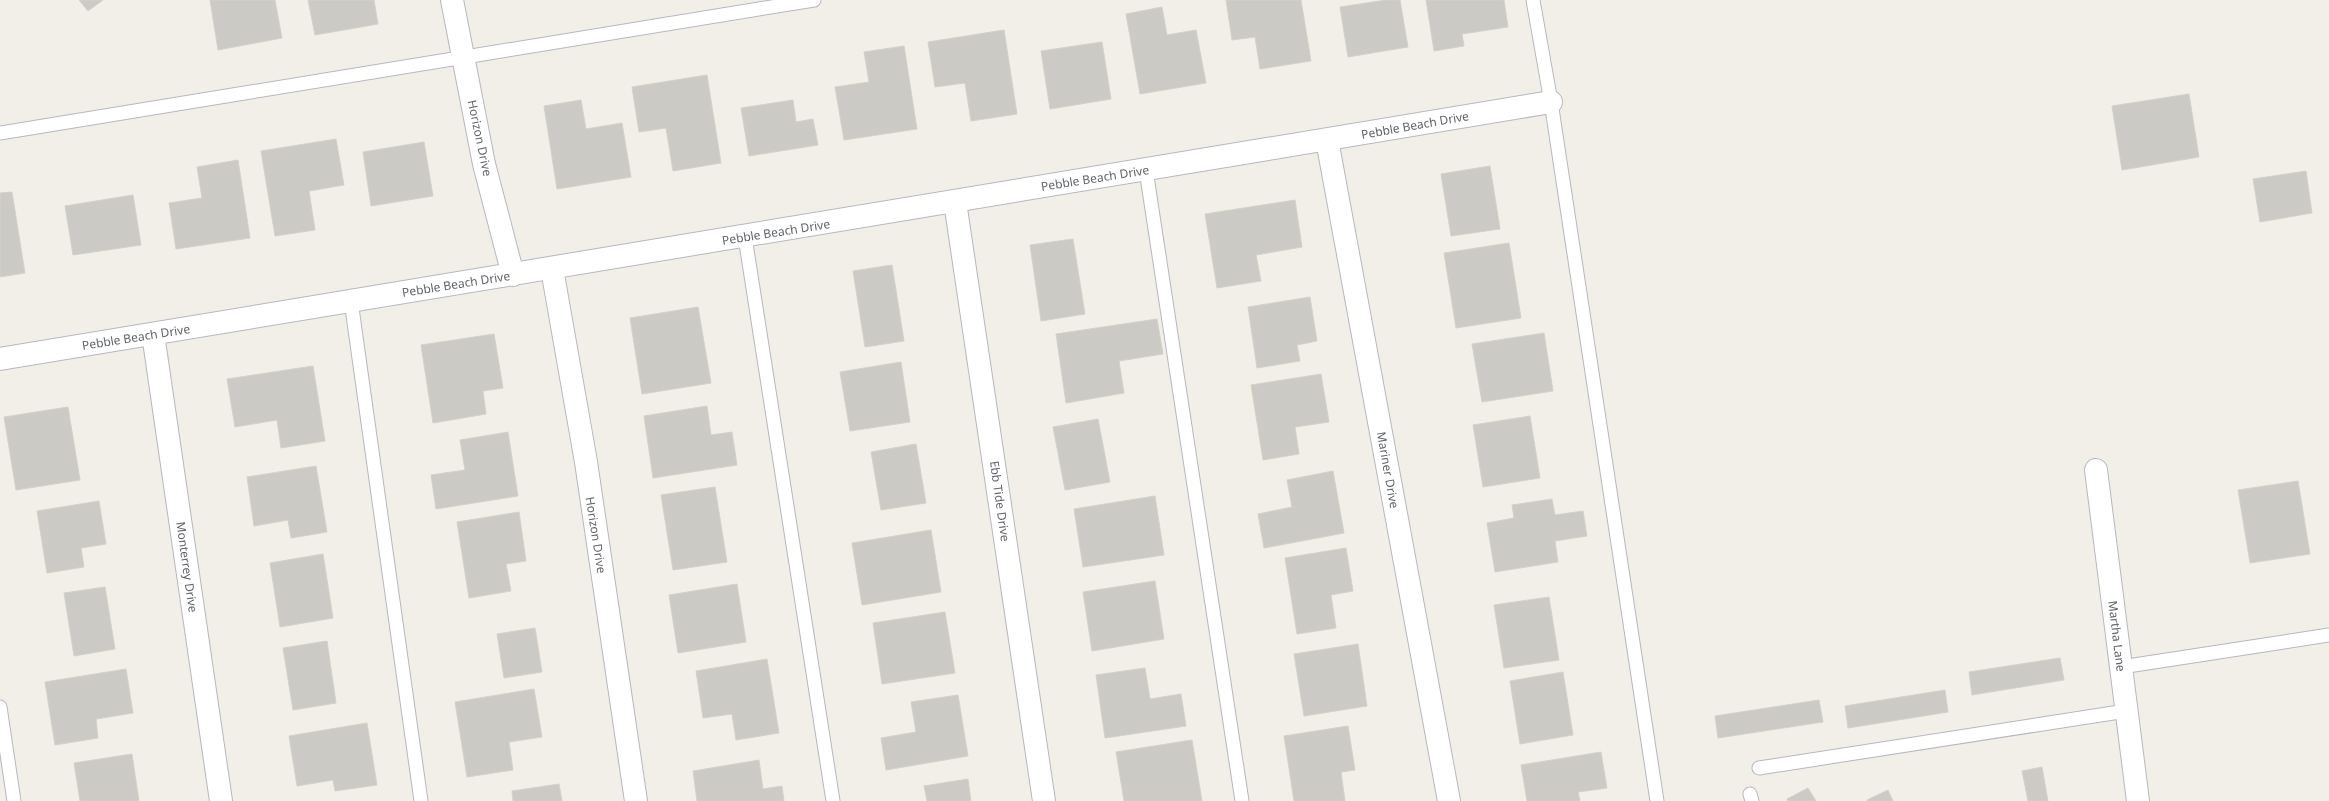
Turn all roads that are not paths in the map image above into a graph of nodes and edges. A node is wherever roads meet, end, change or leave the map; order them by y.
1 (452, 0) edge
2 (814, 0) edge
3 (1533, 0) edge
4 (463, 57) junction
5 (1551, 102) junction
6 (0, 134) edge
7 (1327, 140) junction
8 (1146, 170) junction
9 (955, 202) junction
10 (745, 237) junction
11 (552, 269) junction
12 (514, 275) junction
13 (351, 302) junction
14 (153, 334) junction
15 (0, 359) edge
16 (2096, 470) dead end
17 (2329, 635) edge
18 (2121, 667) junction
19 (0, 707) edge
20 (2126, 711) junction
21 (1759, 768) dead end
22 (14, 801) edge
23 (221, 801) edge
24 (421, 801) edge
25 (636, 801) edge
26 (833, 801) edge
27 (1044, 801) edge
28 (1242, 801) edge
29 (1449, 801) edge
30 (1657, 801) edge
31 (2138, 801) edge

1 - 4 street, Horizon Drive
2 - 4 lane
3 - 5 lane
4 - 6 lane
4 - 12 street, Horizon Drive
5 - 7 street, Pebble Beach Drive
5 - 30 lane
7 - 8 street, Pebble Beach Drive
7 - 29 street, Mariner Drive
8 - 9 street, Pebble Beach Drive
8 - 28 lane
9 - 10 street, Pebble Beach Drive
9 - 27 street, Ebb Tide Drive
10 - 11 street, Pebble Beach Drive
10 - 26 lane
11 - 12 street, Pebble Beach Drive
11 - 25 street, Horizon Drive
12 - 13 street, Pebble Beach Drive
13 - 14 street, Pebble Beach Drive
13 - 24 lane
14 - 15 street, Pebble Beach Drive
14 - 23 street, Monterrey Drive
16 - 18 street, Martha Lane
17 - 18 lane
18 - 20 street, Martha Lane
19 - 22 lane
20 - 21 lane
20 - 31 street, Martha Lane

